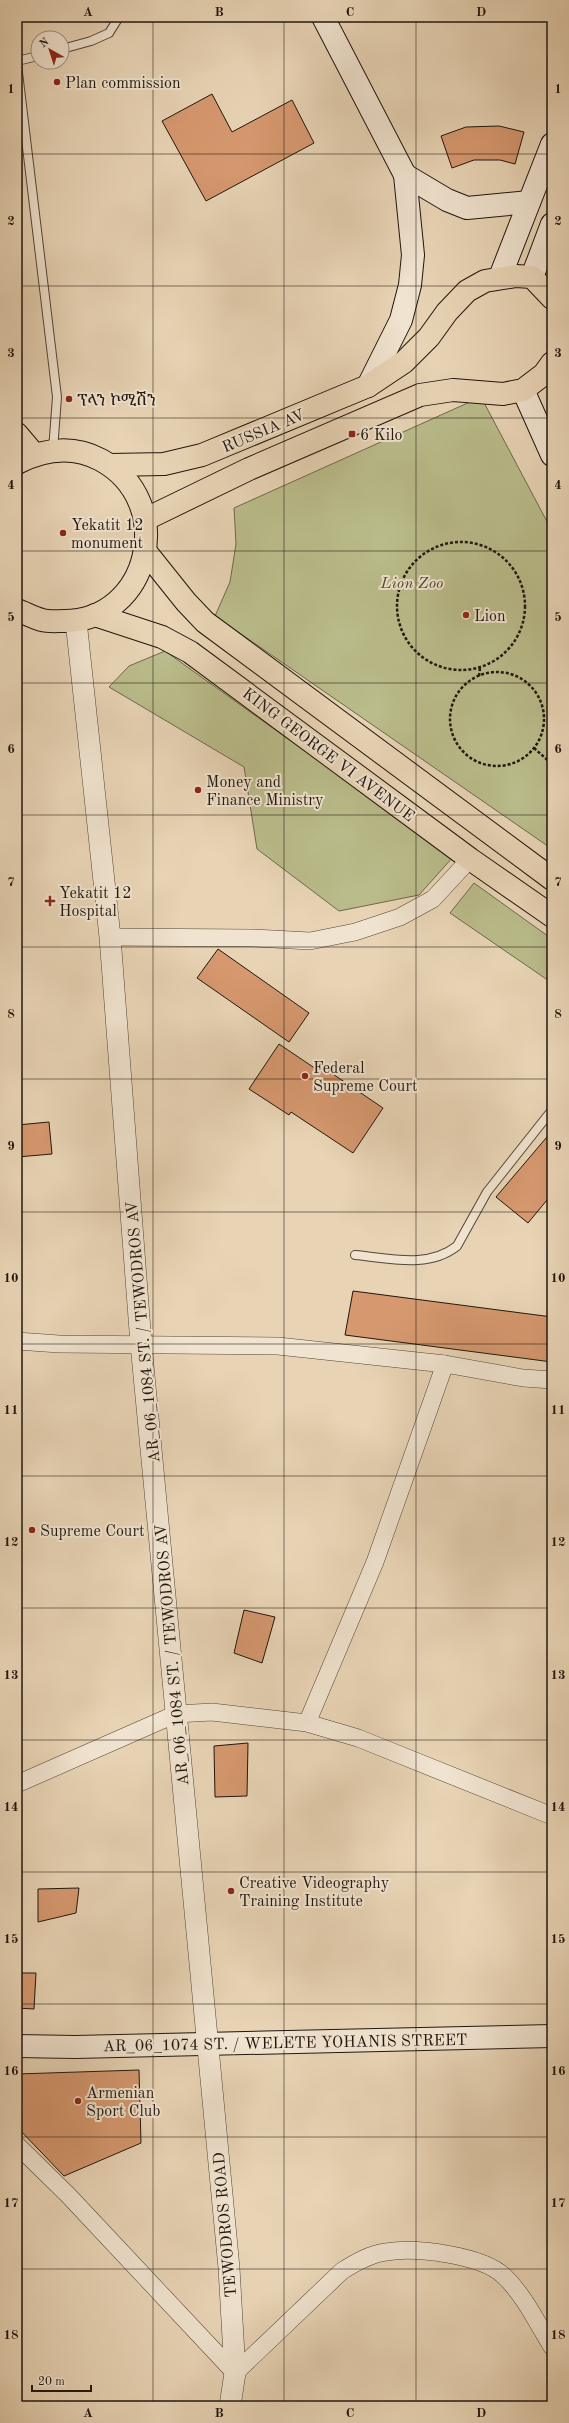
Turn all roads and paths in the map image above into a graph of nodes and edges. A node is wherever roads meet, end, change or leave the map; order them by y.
1 (119, 17) edge
2 (323, 17) edge
3 (70, 47) edge
4 (30, 59) edge
5 (17, 63) edge
6 (552, 144) edge
7 (405, 175) junction
8 (529, 202) junction
9 (552, 224) edge
10 (500, 277) junction
11 (532, 278) junction
12 (552, 298) edge
13 (552, 363) edge
14 (368, 386) junction
15 (523, 390) junction
16 (17, 434) edge
17 (34, 455) edge
18 (552, 455) edge
19 (112, 466) junction
20 (146, 519) junction
21 (146, 552) junction
22 (17, 610) edge
23 (85, 618) junction
24 (480, 668) junction
25 (479, 676) junction
26 (534, 748) junction
27 (552, 764) edge
28 (470, 859) junction
29 (551, 878) edge
30 (544, 911) edge
31 (110, 937) junction
32 (552, 1110) edge
33 (355, 1255) dead end
34 (17, 1341) edge
35 (141, 1344) junction
36 (445, 1364) junction
37 (552, 1380) edge
38 (176, 1714) junction
39 (307, 1723) junction
40 (17, 1784) edge
41 (552, 1816) edge
42 (552, 2036) edge
43 (207, 2044) junction
44 (17, 2046) edge
45 (17, 2145) edge
46 (552, 2346) edge
47 (236, 2373) junction
48 (230, 2406) edge

1 - 3 lane
2 - 7 main road
4 - 5 lane
5 - 17 lane
6 - 8 main road
7 - 8 main road
7 - 14 main road
8 - 10 main road
9 - 11 main road
10 - 11 main road, RUSSIA AV
10 - 14 main road, RUSSIA AV
11 - 12 main road
13 - 15 main road
14 - 19 main road, RUSSIA AV
15 - 18 main road
15 - 20 main road, RUSSIA AV
16 - 17 main road
17 - 19 main road
19 - 20 main road
20 - 21 main road
21 - 23 main road
21 - 29 main road, KING GEORGE VI AVENUE
22 - 23 main road, KING GEORGE VI AVENUE
23 - 28 main road, KING GEORGE VI AVENUE
23 - 31 street, AR_06_1084 ST. / TEWODROS AV
24 - 24 path
24 - 25 path
25 - 26 path
25 - 26 path
26 - 27 path
28 - 30 main road, KING GEORGE VI AVENUE
28 - 31 street
29 - 30 main road
31 - 35 street, AR_06_1084 ST. / TEWODROS AV
32 - 33 lane
34 - 35 street
35 - 36 street
35 - 38 street, AR_06_1084 ST. / TEWODROS AV
36 - 37 street
36 - 39 street
38 - 39 street
38 - 40 street
38 - 43 street, AR_06_1084 ST. / TEWODROS AV
39 - 41 street
42 - 43 main road, AR_06_1074 ST. / WELETE YOHANIS STREET
43 - 44 main road, AR_06_1074 ST. / WELETE YOHANIS STREET
43 - 47 street, TEWODROS ROAD
45 - 47 street
46 - 47 street
47 - 48 street, TEWODROS ROAD

